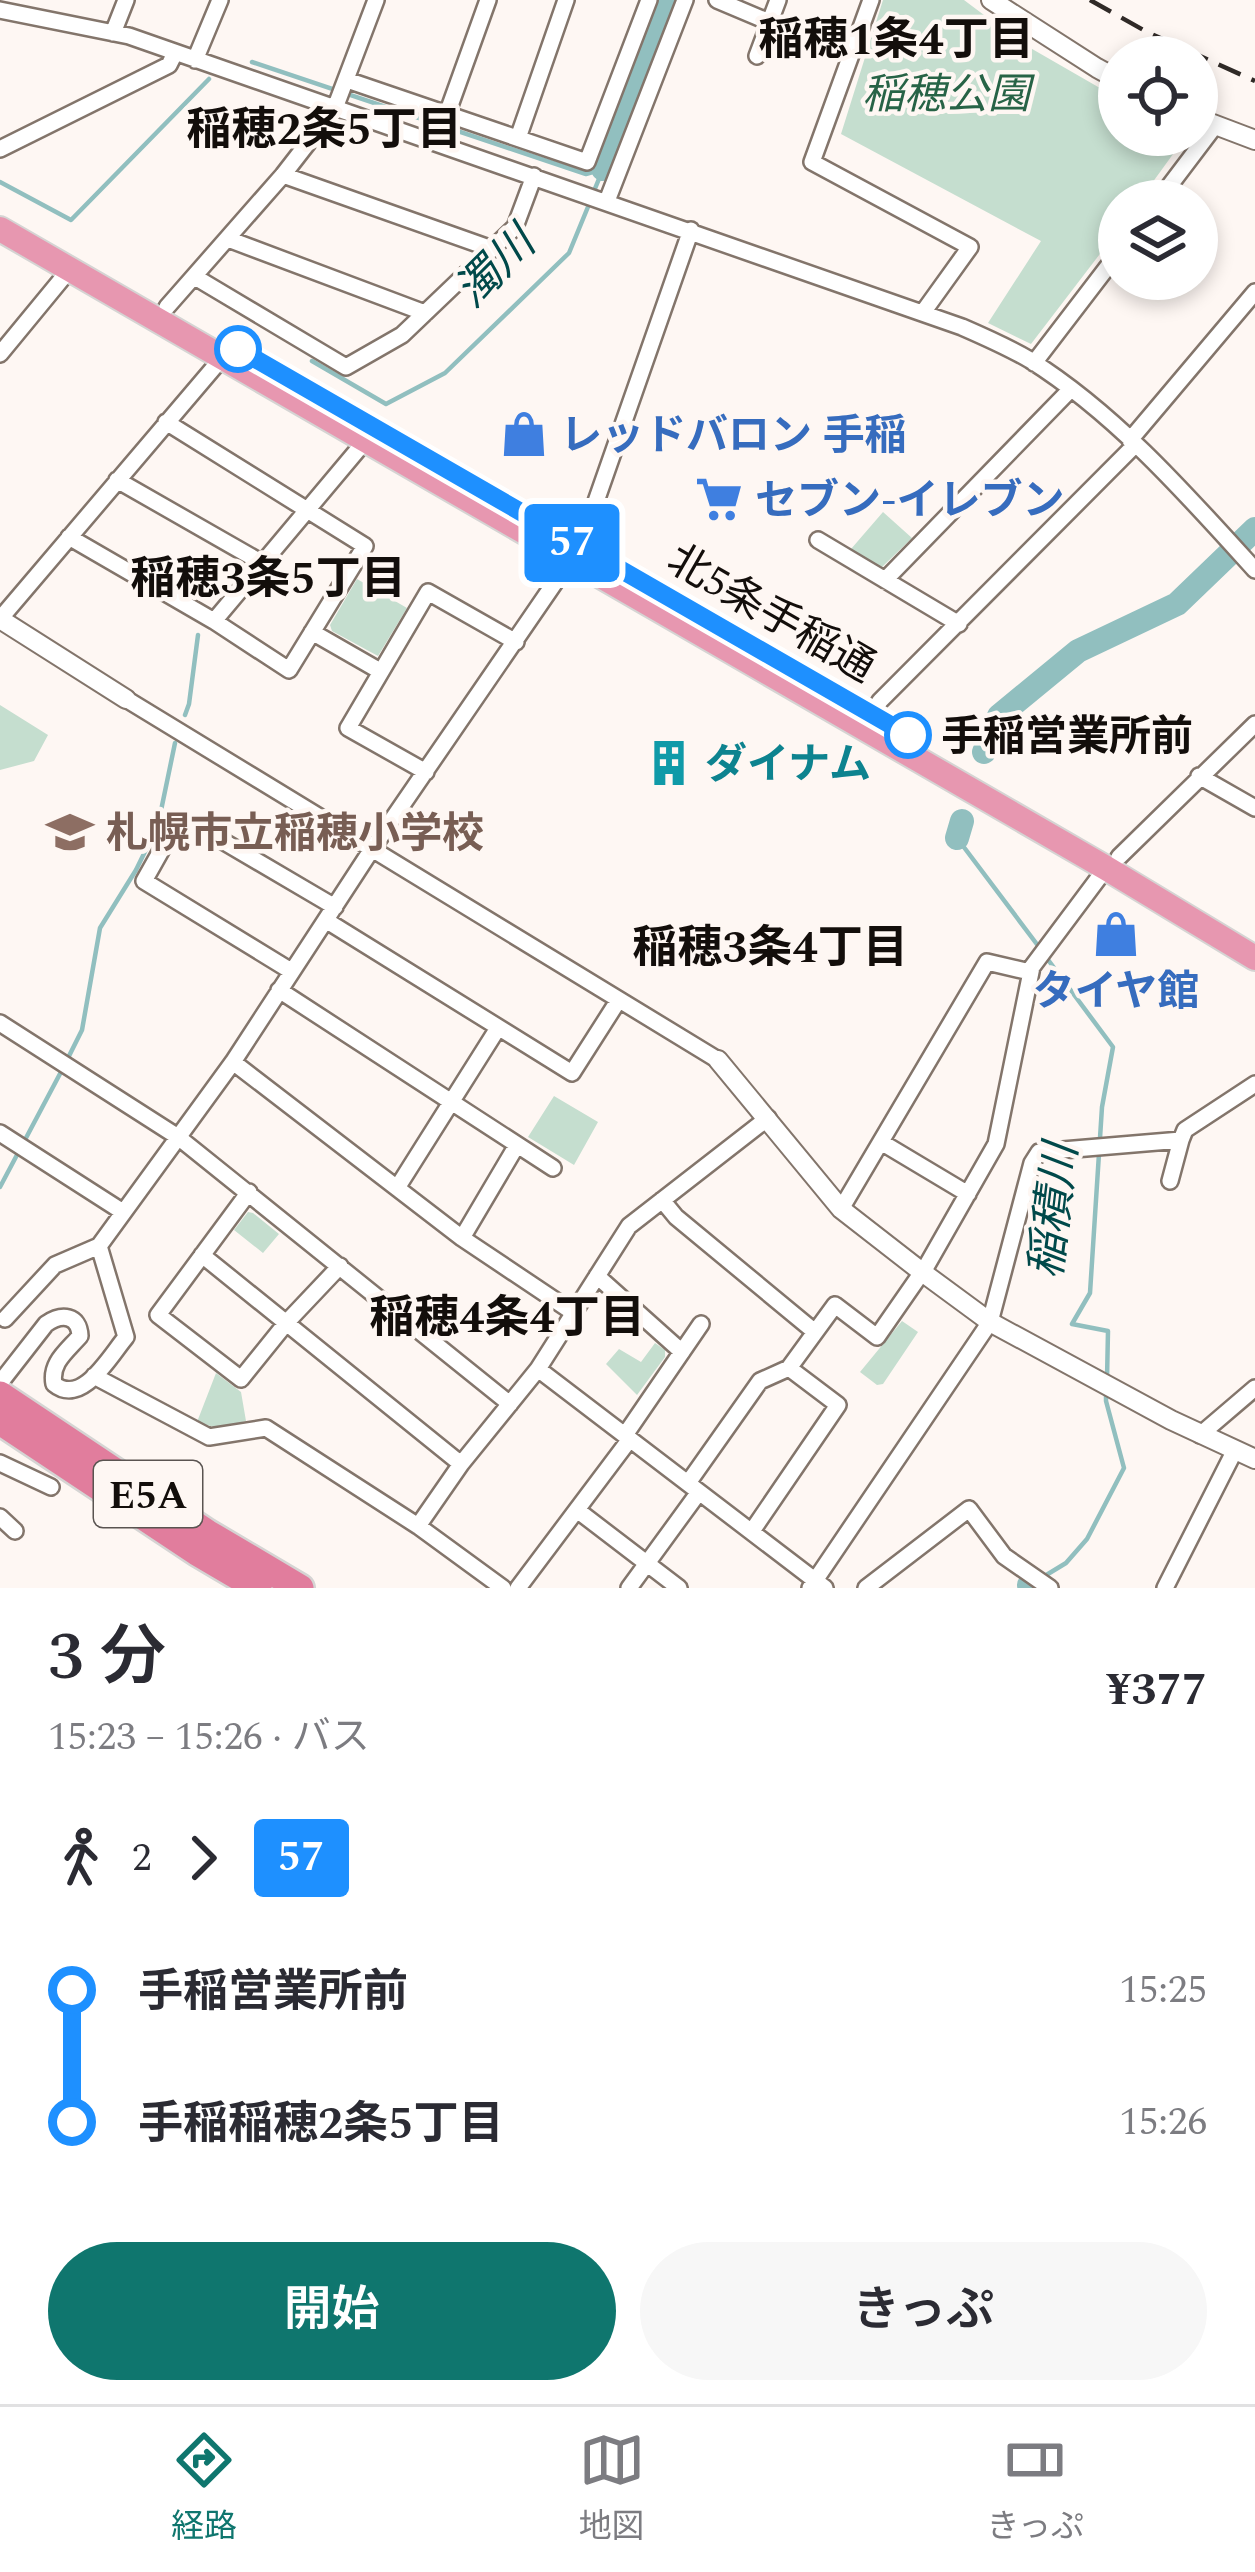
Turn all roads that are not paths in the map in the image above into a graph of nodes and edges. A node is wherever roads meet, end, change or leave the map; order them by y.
1 (126, 0) edge
2 (220, 0) edge
3 (376, 0) edge
4 (488, 0) edge
5 (566, 0) edge
6 (649, 0) edge
7 (685, 0) edge
8 (717, 0) edge
9 (778, 0) edge
10 (871, 0) edge
11 (992, 0) edge
12 (0, 10) edge
13 (769, 22) junction
14 (113, 33) junction
15 (175, 53) junction
16 (758, 56) dead end
17 (850, 56) junction
18 (196, 60) junction
19 (1098, 69) edge
20 (342, 93) junction
21 (447, 114) junction
22 (1218, 127) edge
23 (518, 138) junction
24 (1255, 140) edge
25 (0, 149) edge
26 (283, 175) junction
27 (534, 176) junction
28 (602, 200) junction
29 (0, 212) edge
30 (0, 229) edge
31 (691, 230) junction
32 (228, 239) junction
33 (492, 249) junction
34 (70, 269) junction
35 (196, 277) junction
36 (1098, 279) edge
37 (1255, 292) edge
38 (167, 307) junction
39 (924, 311) junction
40 (425, 313) junction
41 (0, 354) edge
42 (222, 358) junction
43 (1034, 363) junction
44 (1070, 390) junction
45 (166, 422) junction
46 (366, 440) junction
47 (1132, 442) junction
48 (117, 480) junction
49 (306, 511) junction
50 (69, 537) junction
51 (818, 539) dead end
52 (575, 553) junction
53 (1249, 559) edge
54 (264, 564) junction
55 (885, 580) junction
56 (0, 619) edge
57 (214, 621) junction
58 (959, 624) junction
59 (312, 632) junction
60 (516, 642) junction
61 (380, 671) junction
62 (126, 699) joint
63 (872, 714) junction
64 (1255, 724) edge
65 (426, 772) junction
66 (1199, 776) junction
67 (1255, 808) edge
68 (372, 849) junction
69 (1113, 862) junction
70 (331, 914) junction
71 (1255, 938) edge
72 (1255, 958) edge
73 (1031, 969) junction
74 (291, 971) junction
75 (279, 989) junction
76 (618, 1000) junction
77 (0, 1023) edge
78 (498, 1028) junction
79 (718, 1060) joint
80 (233, 1063) junction
81 (1255, 1084) edge
82 (452, 1102) junction
83 (768, 1118) junction
84 (5, 1136) edge
85 (178, 1137) junction
86 (1181, 1140) junction
87 (881, 1142) junction
88 (517, 1145) junction
89 (553, 1168) dead end
90 (1170, 1181) dead end
91 (398, 1188) junction
92 (249, 1192) junction
93 (968, 1194) junction
94 (662, 1200) junction
95 (842, 1209) junction
96 (124, 1212) junction
97 (462, 1238) junction
98 (99, 1246) junction
99 (202, 1255) junction
100 (340, 1267) junction
101 (922, 1272) junction
102 (597, 1276) junction
103 (574, 1313) junction
104 (5, 1318) dead end
105 (287, 1322) junction
106 (990, 1322) junction
107 (701, 1324) dead end
108 (815, 1332) junction
109 (682, 1352) junction
110 (789, 1367) junction
111 (538, 1369) junction
112 (94, 1376) junction
113 (0, 1383) edge
114 (1255, 1388) edge
115 (0, 1395) edge
116 (510, 1404) junction
117 (0, 1421) edge
118 (1200, 1435) junction
119 (627, 1437) junction
120 (1235, 1450) junction
121 (1255, 1459) edge
122 (0, 1463) edge
123 (461, 1464) junction
124 (51, 1487) dead end
125 (693, 1487) junction
126 (577, 1510) junction
127 (0, 1517) edge
128 (418, 1526) junction
129 (15, 1531) dead end
130 (752, 1531) junction
131 (647, 1563) junction
132 (1041, 1583) edge
133 (817, 1585) edge
134 (258, 1588) edge
135 (300, 1588) edge
136 (502, 1588) edge
137 (518, 1588) edge
138 (629, 1588) edge
139 (679, 1588) edge
140 (866, 1588) edge
141 (1165, 1588) edge

1 - 14 street
2 - 18 street
3 - 20 street
4 - 21 street
5 - 23 street
6 - 23 street
7 - 28 street
8 - 13 street
9 - 13 street
10 - 17 street
11 - 19 street
12 - 14 street
13 - 16 street
13 - 17 street
14 - 15 street
15 - 18 street
15 - 25 street
17 - 39 street
18 - 20 street
20 - 21 street
20 - 26 street
20 - 27 street
21 - 23 street
22 - 24 street
26 - 32 street
26 - 33 street
27 - 28 street
27 - 33 street
28 - 31 street
29 - 38 highway, 北5条手稲通
30 - 34 highway, 北5条手稲通
31 - 39 street
31 - 52 street
32 - 35 street
32 - 40 street
33 - 40 street
34 - 41 street
34 - 42 highway, 北5条手稲通
35 - 38 street
35 - 40 street
36 - 43 street
37 - 47 street
38 - 52 highway, 北5条手稲通
39 - 43 street
42 - 45 street
42 - 46 highway, 北5条手稲通
43 - 44 street
44 - 47 street
44 - 55 street
45 - 48 street
45 - 49 street
46 - 49 street
46 - 52 highway, 北5条手稲通
47 - 53 street
47 - 58 street
48 - 50 street
48 - 54 street
49 - 54 street
49 - 59 street
50 - 56 street
50 - 57 street
51 - 55 street
52 - 60 street
52 - 63 highway, 北5条手稲通
52 - 69 highway, 北5条手稲通
54 - 57 street
55 - 58 street
56 - 62 street
57 - 59 street
58 - 63 street
59 - 61 street
60 - 61 street
60 - 65 street
61 - 65 street
62 - 68 street
63 - 69 highway, 北5条手稲通
64 - 66 street
65 - 68 street
66 - 67 street
66 - 69 street
68 - 70 street
68 - 76 street
69 - 71 highway, 北5条手稲通
69 - 72 highway, 北5条手稲通
69 - 73 street
70 - 74 street
70 - 74 street
70 - 78 street
73 - 87 street
73 - 93 street
74 - 75 street
75 - 80 street
75 - 82 street
76 - 78 street
76 - 79 street
77 - 85 street
78 - 82 street
79 - 83 street
80 - 85 street
80 - 91 street
81 - 86 street
82 - 88 street
82 - 91 street
83 - 94 street
83 - 95 street
84 - 96 street
85 - 92 street
85 - 96 street
86 - 90 street
86 - 106 street
87 - 93 street
87 - 95 street
88 - 89 street
88 - 97 street
91 - 97 street
92 - 99 street
92 - 100 street
93 - 101 street
94 - 102 street
94 - 108 street
95 - 101 street
96 - 98 street
97 - 103 street
98 - 104 street
98 - 112 street
99 - 105 street
99 - 105 street
100 - 105 street
100 - 116 street
101 - 106 street
101 - 108 street
102 - 103 street
102 - 109 street
103 - 111 street
105 - 123 street
106 - 118 street
106 - 133 street
107 - 109 street
108 - 110 street
109 - 119 street
110 - 125 street
110 - 130 street
111 - 116 street
111 - 119 street
112 - 113 street
112 - 128 street
114 - 118 street
115 - 135 highway, E5A
116 - 123 street
117 - 134 highway, E5A
118 - 120 street
119 - 125 street
119 - 126 street
120 - 121 street
120 - 141 street
122 - 124 street
123 - 128 street
125 - 130 street
125 - 131 street
126 - 131 street
126 - 137 street
127 - 129 street
128 - 136 street
130 - 133 street
131 - 138 street
131 - 139 street
132 - 140 street

